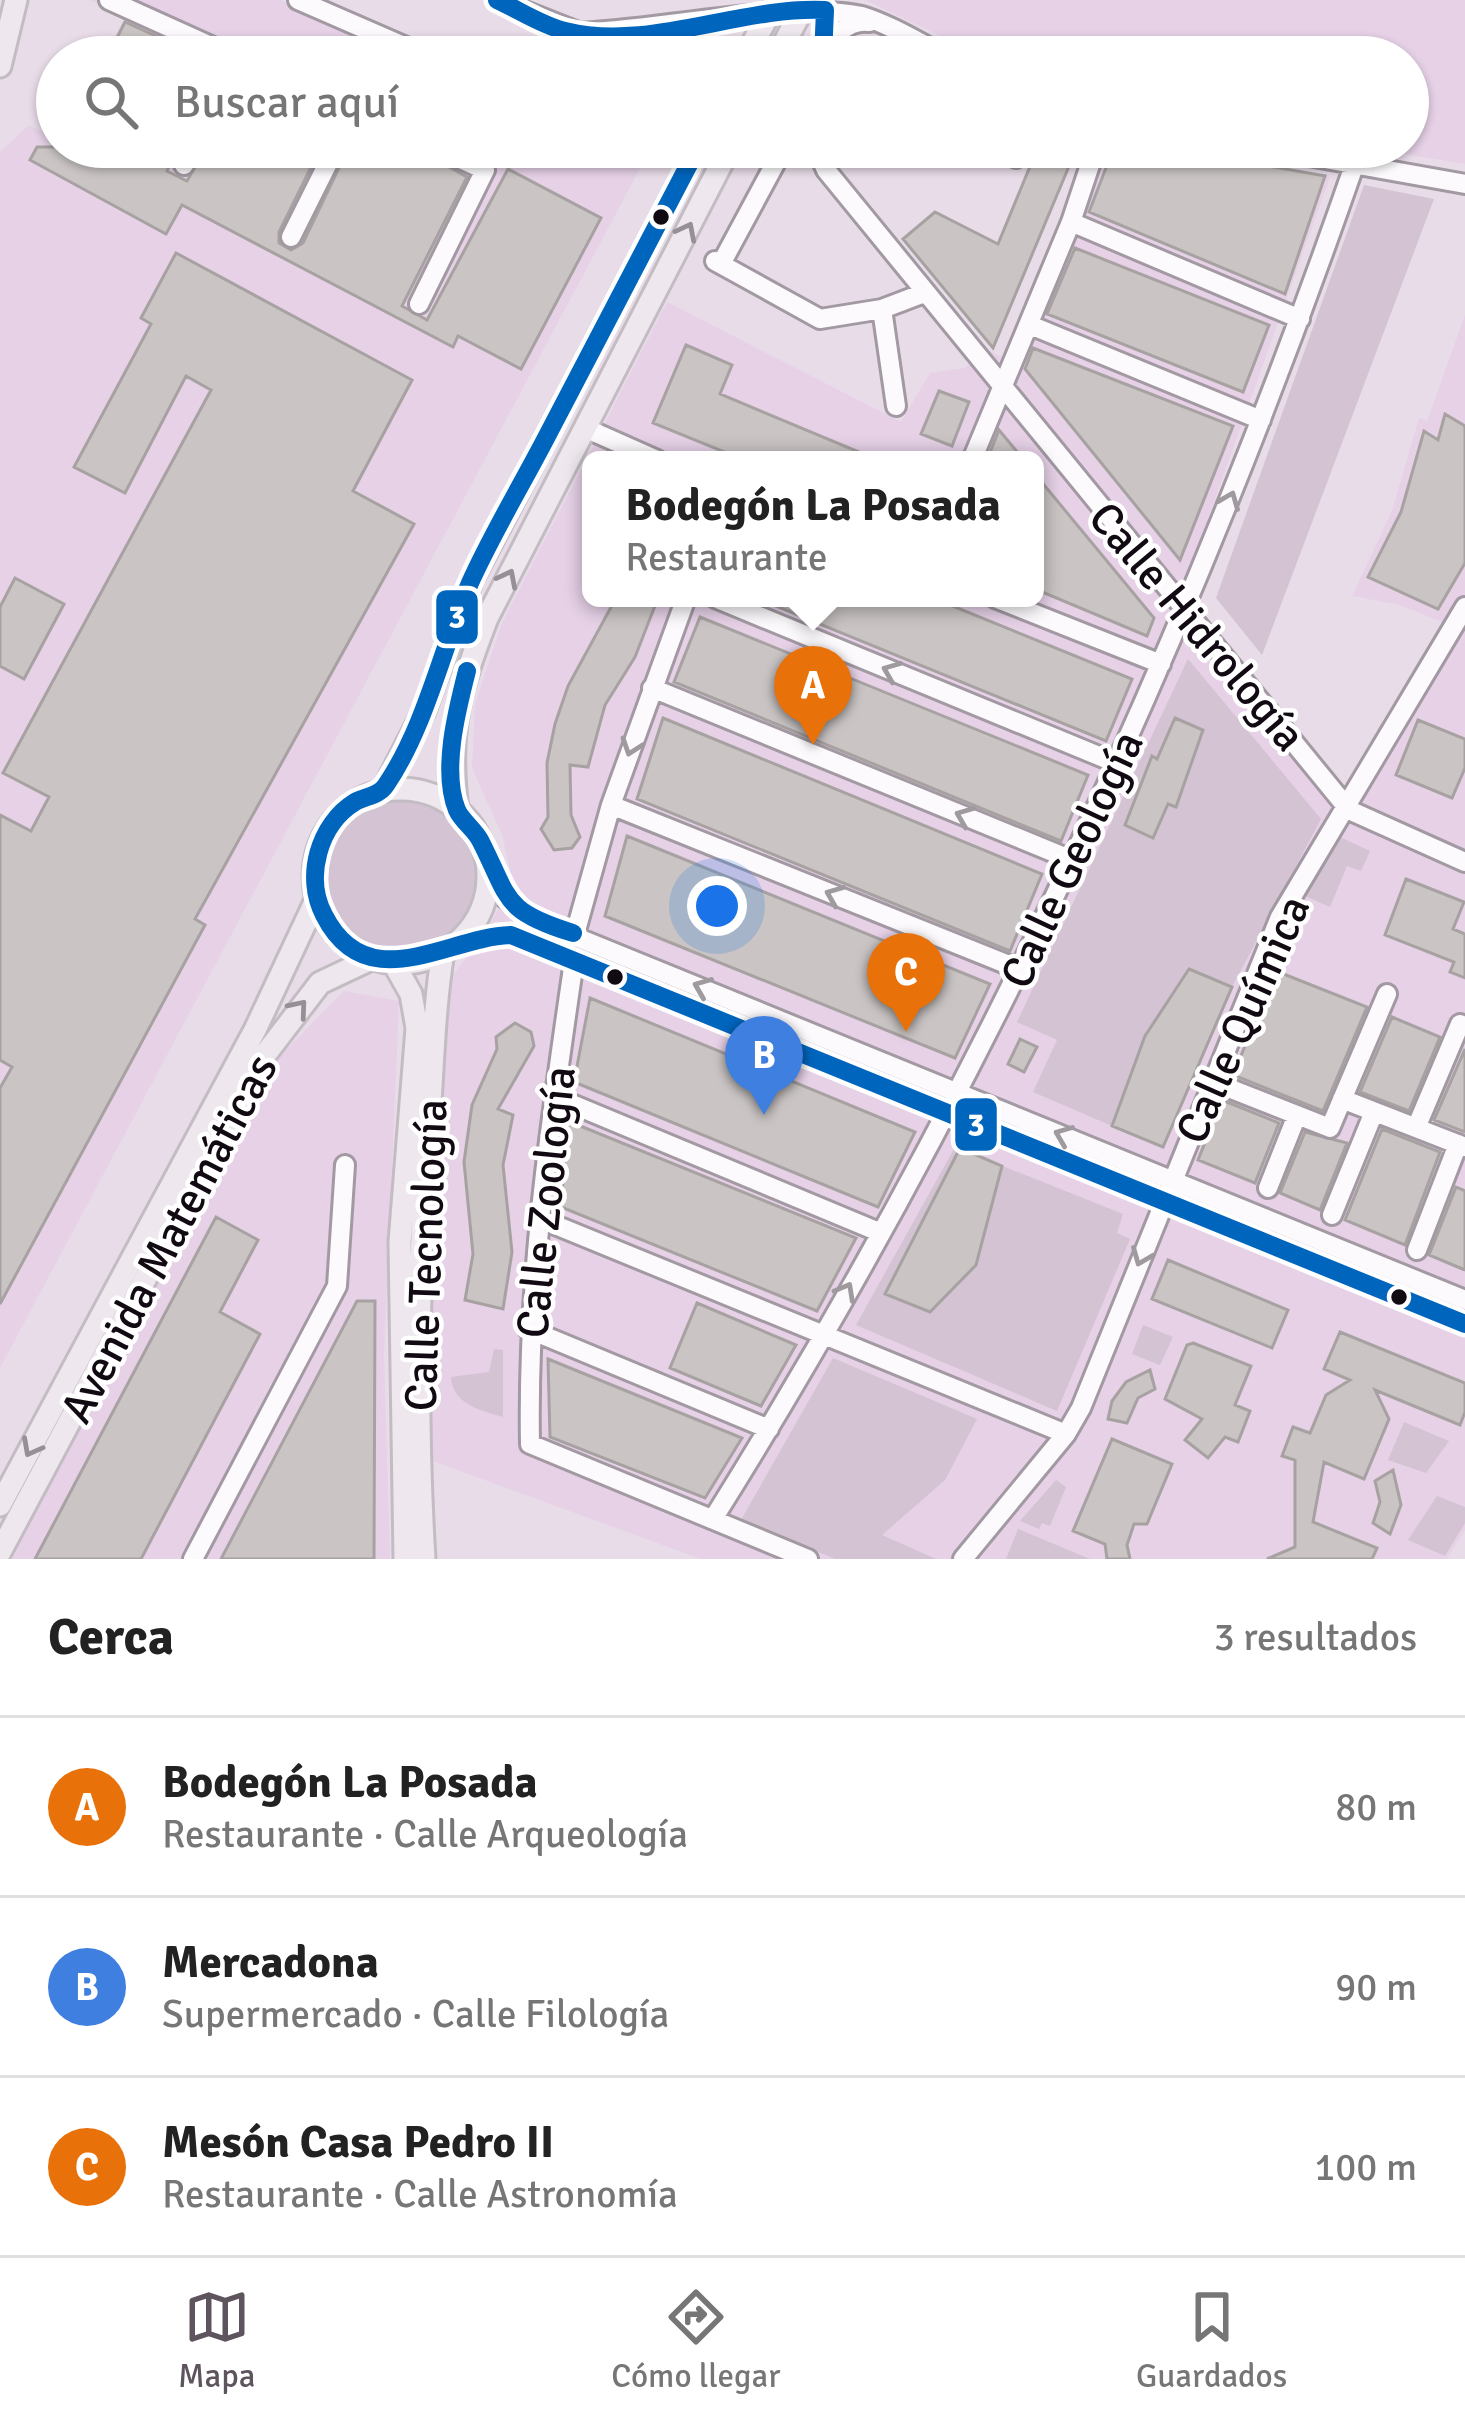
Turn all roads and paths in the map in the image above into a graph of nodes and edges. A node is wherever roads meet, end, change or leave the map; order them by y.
1 (16, 0) edge
2 (109, 0) edge
3 (298, 0) edge
4 (497, 0) edge
5 (774, 5) edge
6 (812, 6) edge
7 (885, 26) junction
8 (573, 33) junction
9 (189, 36) edge
10 (381, 36) edge
11 (582, 36) edge
12 (757, 36) edge
13 (791, 36) edge
14 (820, 36) edge
15 (840, 36) edge
16 (905, 36) edge
17 (0, 66) edge
18 (326, 168) edge
19 (481, 168) edge
20 (687, 168) edge
21 (719, 168) edge
22 (772, 168) edge
23 (825, 168) edge
24 (1089, 168) edge
25 (1352, 168) edge
26 (1380, 168) edge
27 (1465, 184) edge
28 (1071, 222) junction
29 (291, 237) dead end
30 (924, 293) junction
31 (419, 304) dead end
32 (882, 309) junction
33 (1300, 319) junction
34 (1030, 325) junction
35 (1000, 389) junction
36 (896, 406) dead end
37 (1261, 421) junction
38 (585, 428) junction
39 (637, 451) edge
40 (976, 451) edge
41 (683, 607) edge
42 (737, 607) edge
43 (1018, 607) edge
44 (1465, 607) edge
45 (1186, 608) junction
46 (1161, 664) junction
47 (652, 688) junction
48 (1116, 763) junction
49 (383, 791) junction
50 (611, 805) junction
51 (458, 809) junction
52 (1349, 810) junction
53 (1072, 860) junction
54 (1465, 862) edge
55 (488, 870) junction
56 (317, 898) junction
57 (575, 934) junction
58 (445, 951) junction
59 (383, 960) junction
60 (574, 961) junction
61 (1021, 970) junction
62 (1387, 994) dead end
63 (1460, 1024) dead end
64 (1226, 1087) dead end
65 (957, 1092) junction
66 (554, 1096) junction
67 (1342, 1099) junction
68 (946, 1112) junction
69 (1374, 1112) junction
70 (1297, 1114) junction
71 (1416, 1128) junction
72 (1461, 1146) edge
73 (345, 1165) dead end
74 (1172, 1179) junction
75 (1268, 1188) dead end
76 (1164, 1199) junction
77 (1332, 1215) dead end
78 (538, 1218) junction
79 (879, 1232) junction
80 (1417, 1250) dead end
81 (1465, 1300) edge
82 (1465, 1324) edge
83 (528, 1329) junction
84 (821, 1335) junction
85 (769, 1430) junction
86 (1066, 1434) junction
87 (0, 1505) edge
88 (712, 1520) junction
89 (0, 1552) edge
90 (193, 1559) edge
91 (405, 1559) edge
92 (424, 1559) edge
93 (808, 1559) edge
94 (963, 1559) edge

1 - 17 main road
2 - 9 street
3 - 10 street
4 - 8 street
5 - 6 street
5 - 8 street
5 - 12 main road
6 - 7 street
6 - 13 main road
6 - 14 street
7 - 15 street
7 - 16 street
8 - 11 street
18 - 29 street
19 - 31 street
20 - 49 main road
38 -> 21 main road
22 - 32 street
23 - 30 street, Calle Hidrología
24 - 28 street
25 - 33 street, Calle Geología
26 - 27 street
28 - 33 street
28 - 34 street
30 - 32 street
30 - 35 street, Calle Hidrología
32 - 36 street
33 - 37 street, Calle Geología
34 - 35 street
34 - 37 street
35 - 40 street
35 - 45 street, Calle Hidrología
45 -> 37 street, Calle Geología
38 - 39 street
51 -> 38 main road
41 - 47 street
48 -> 42 street
43 - 46 street
44 - 52 street, Calle Química
45 - 46 street, Calle Geología
45 - 52 street, Calle Hidrología
46 - 48 street, Calle Geología
47 -> 50 street
53 -> 47 street
48 - 53 street, Calle Geología
49 - 51 main road
49 - 56 main road
50 - 57 street
61 -> 50 street
51 - 55 main road
52 - 54 street
52 - 74 street, Calle Química
53 - 61 street, Calle Geología
55 - 57 street
55 - 58 main road
56 - 59 main road
56 -> 87 main road, Avenida Matemáticas
65 -> 57 street
58 - 59 main road
58 - 60 street
58 - 92 main road, Calle Tecnología
89 -> 59 main road, Avenida Matemáticas
59 - 91 main road, Calle Tecnología
60 - 66 street, Calle Zoología
60 - 68 street
61 - 65 street, Calle Geología
62 - 67 street
63 - 71 street
64 - 70 street
65 - 68 street, Calle Geología
74 -> 65 street
66 - 78 street, Calle Zoología
66 - 79 street
67 - 69 street
67 - 70 street
68 - 76 street
68 - 79 street, Calle Geología
69 - 71 street
69 - 77 street
70 - 75 street
71 - 72 street
72 - 80 street
73 - 90 street
74 - 76 street, Calle Química
74 - 81 street
76 - 82 street
76 -> 86 street, Calle Química
78 - 83 street, Calle Zoología
78 - 84 street
84 -> 79 street, Calle Geología
83 - 85 street
83 - 88 street, Calle Zoología
84 - 85 street, Calle Geología
84 - 86 street
85 - 88 street, Calle Geología
86 - 94 street, Calle Química
88 - 93 street

